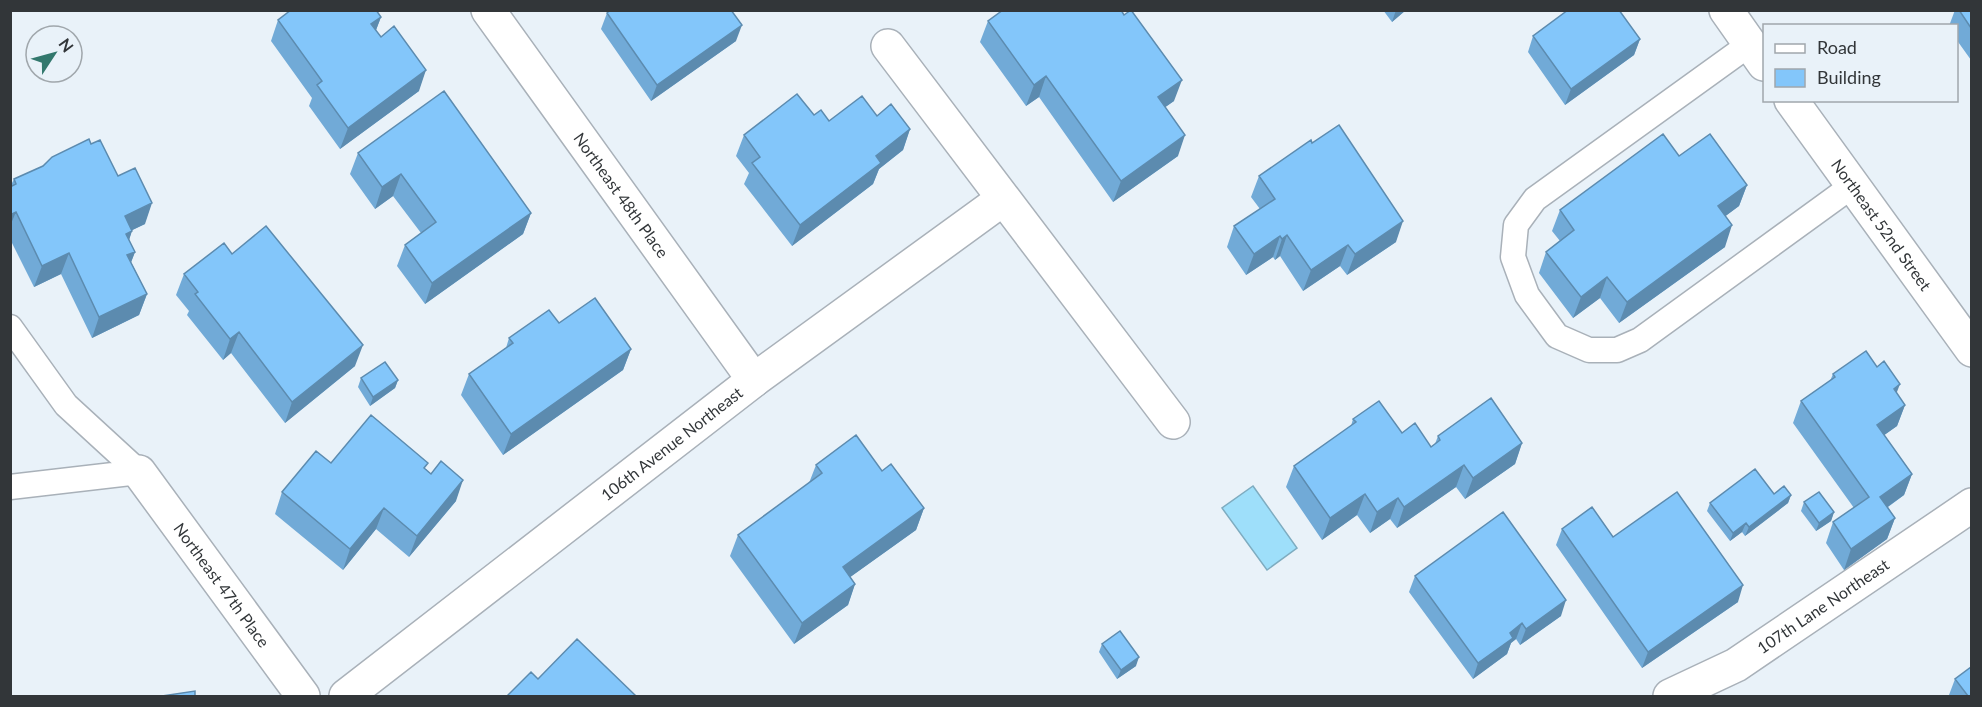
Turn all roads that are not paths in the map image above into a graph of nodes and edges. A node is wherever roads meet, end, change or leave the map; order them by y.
1 (488, 10) edge
2 (1726, 10) edge
3 (888, 46) dead end
4 (1757, 54) edge
5 (1792, 102) edge
6 (1852, 186) junction
7 (1003, 199) junction
8 (10, 327) edge
9 (1971, 350) edge
10 (754, 380) junction
11 (1173, 422) dead end
12 (139, 472) junction
13 (10, 487) edge
14 (1971, 505) edge
15 (303, 696) edge
16 (346, 696) edge
17 (1670, 696) edge

1 - 10 street, Northeast 48th Place
2 - 4 street
3 - 7 street
4 - 6 lane
5 - 6 street, Northeast 52nd Street
6 - 9 street, Northeast 52nd Street
7 - 10 street, 106th Avenue Northeast
7 - 11 street
8 - 12 lane
10 - 16 street, 106th Avenue Northeast
12 - 13 lane
12 - 15 street, Northeast 47th Place
14 - 17 street, 107th Lane Northeast

